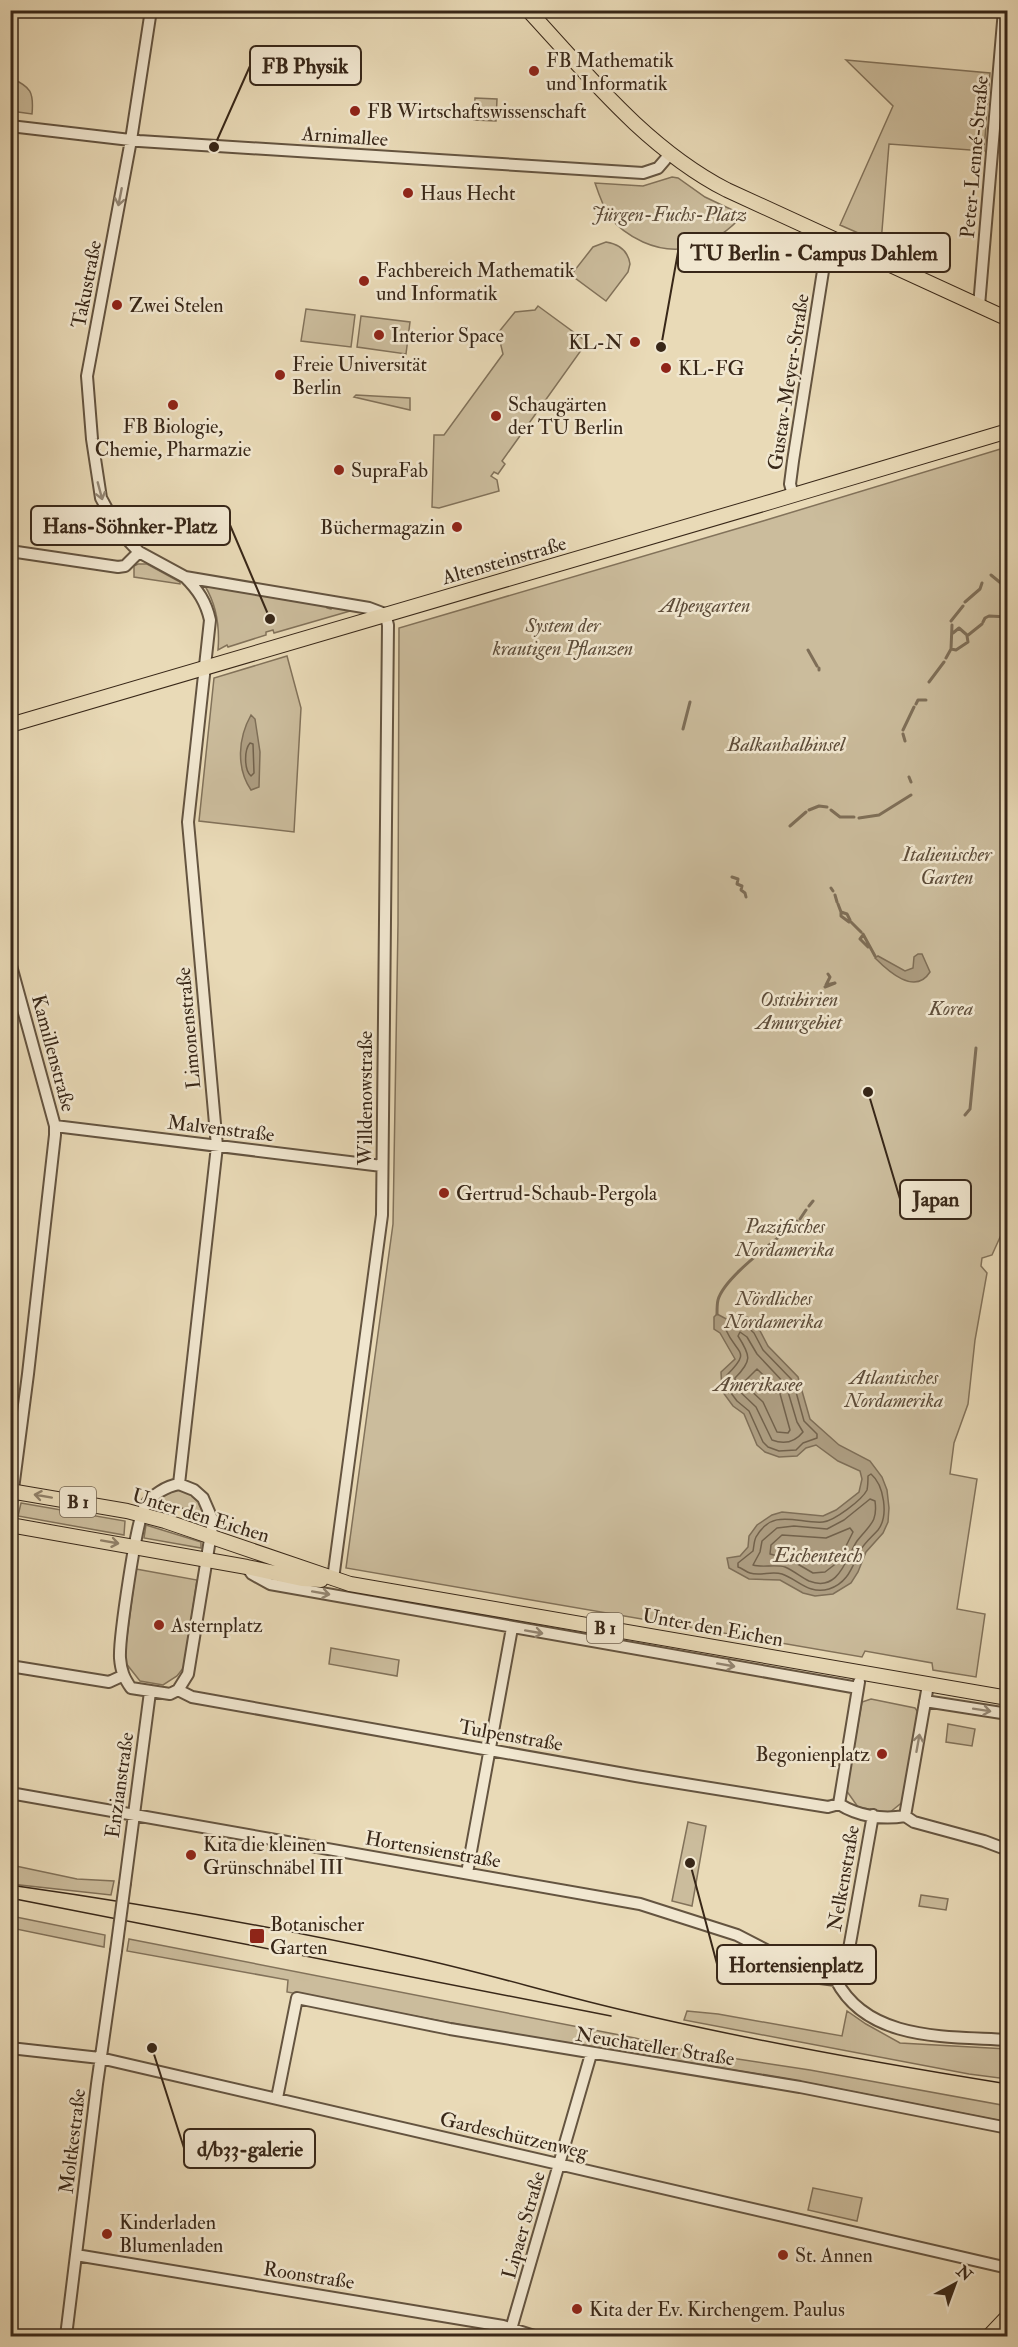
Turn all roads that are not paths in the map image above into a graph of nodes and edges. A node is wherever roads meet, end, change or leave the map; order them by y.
1 (151, 10) edge
2 (528, 10) edge
3 (1004, 10) edge
4 (10, 126) edge
5 (131, 140) junction
6 (670, 154) junction
7 (832, 238) junction
8 (979, 306) junction
9 (1008, 319) edge
10 (1008, 431) edge
11 (794, 495) junction
12 (10, 551) edge
13 (139, 552) junction
14 (185, 577) junction
15 (385, 614) junction
16 (205, 668) junction
17 (10, 725) edge
18 (10, 962) edge
19 (54, 1126) junction
20 (217, 1146) junction
21 (382, 1166) junction
22 (179, 1484) junction
23 (12, 1491) edge
24 (10, 1512) edge
25 (141, 1515) junction
26 (10, 1525) edge
27 (211, 1536) junction
28 (135, 1546) junction
29 (206, 1560) junction
30 (247, 1567) junction
31 (337, 1581) junction
32 (512, 1628) junction
33 (10, 1666) edge
34 (861, 1673) junction
35 (122, 1676) junction
36 (928, 1685) junction
37 (858, 1688) junction
38 (178, 1690) junction
39 (150, 1692) junction
40 (1008, 1698) edge
41 (925, 1701) junction
42 (1008, 1714) edge
43 (489, 1749) junction
44 (10, 1793) edge
45 (839, 1804) junction
46 (134, 1814) junction
47 (873, 1815) junction
48 (904, 1816) junction
49 (1008, 1850) edge
50 (467, 1873) junction
51 (116, 1951) joint
52 (836, 1980) junction
53 (1008, 2040) edge
54 (10, 2048) edge
55 (591, 2054) junction
56 (100, 2058) junction
57 (277, 2098) junction
58 (1008, 2128) edge
59 (559, 2164) junction
60 (76, 2255) junction
61 (1008, 2268) edge
62 (1008, 2316) edge
63 (510, 2332) edge
64 (66, 2337) edge
65 (534, 2337) edge
66 (989, 2337) edge

1 - 5 street, Takustraße
2 - 6 main road
3 - 8 street, Peter-Lenné-Straße
4 - 5 street, Arnimallee
5 - 6 street, Arnimallee
5 -> 13 street, Takustraße
6 - 7 main road
7 - 8 main road
7 - 11 street, Gustav-Meyer-Straße
8 - 9 main road
10 - 11 main road, Altensteinstraße
11 - 15 main road, Altensteinstraße
12 - 13 street
13 - 14 street, Takustraße
14 - 15 street
14 - 16 street, Limonenstraße
15 - 16 main road, Altensteinstraße
15 - 21 street, Willdenowstraße
16 - 17 main road, Altensteinstraße
16 - 20 street, Limonenstraße
18 - 19 street, Kamillenstraße
19 - 20 street, Malvenstraße
19 - 23 street, Kamillenstraße
20 - 21 street, Malvenstraße
20 - 22 street, Limonenstraße
21 - 31 street, Willdenowstraße
22 - 25 street
22 - 27 street
23 - 24 street, Kamillenstraße
25 -> 23 main road, Unter den Eichen / B 1
25 - 27 main road, Unter den Eichen / B 1
25 - 28 street
26 -> 28 main road, Unter den Eichen / B 1
27 - 29 street
27 - 31 main road, Unter den Eichen / B 1
28 - 29 main road, Unter den Eichen / B 1
28 - 35 street
29 - 30 main road, Unter den Eichen / B 1
29 - 38 street
30 - 31 main road, Unter den Eichen / B 1
30 -> 32 street, Unter den Eichen
31 - 34 main road, Unter den Eichen / B 1
32 -> 37 street, Unter den Eichen
32 - 43 street
33 - 35 street
34 - 36 main road, Unter den Eichen / B 1
34 - 37 street
35 - 39 street
36 - 40 main road, Unter den Eichen / B 1
36 - 41 street
37 - 45 street
38 - 39 street
38 - 43 street, Tulpenstraße
39 - 46 street, Enzianstraße
41 -> 42 street
48 -> 41 street
43 - 45 street, Tulpenstraße
43 - 50 street
44 - 46 street, Hortensienstraße
45 - 47 street
46 - 50 street, Hortensienstraße
46 - 51 street, Enzianstraße, bridge
47 - 48 street
47 - 52 street, Nelkenstraße
48 - 49 street
50 - 52 street, Hortensienstraße
51 - 56 street, Moltkestraße
52 - 53 street
54 - 56 street, Gardeschützenweg
55 - 57 street, Neuchateller Straße
55 - 58 street, Neuchateller Straße
55 - 59 street, Lipaer Straße
56 - 57 street, Gardeschützenweg
56 - 60 street, Moltkestraße
57 - 59 street, Gardeschützenweg
59 - 61 street, Gardeschützenweg
59 - 63 street, Lipaer Straße
60 - 63 street, Roonstraße
60 - 64 street, Moltkestraße
62 - 66 main road
63 - 65 street, Roonstraße

